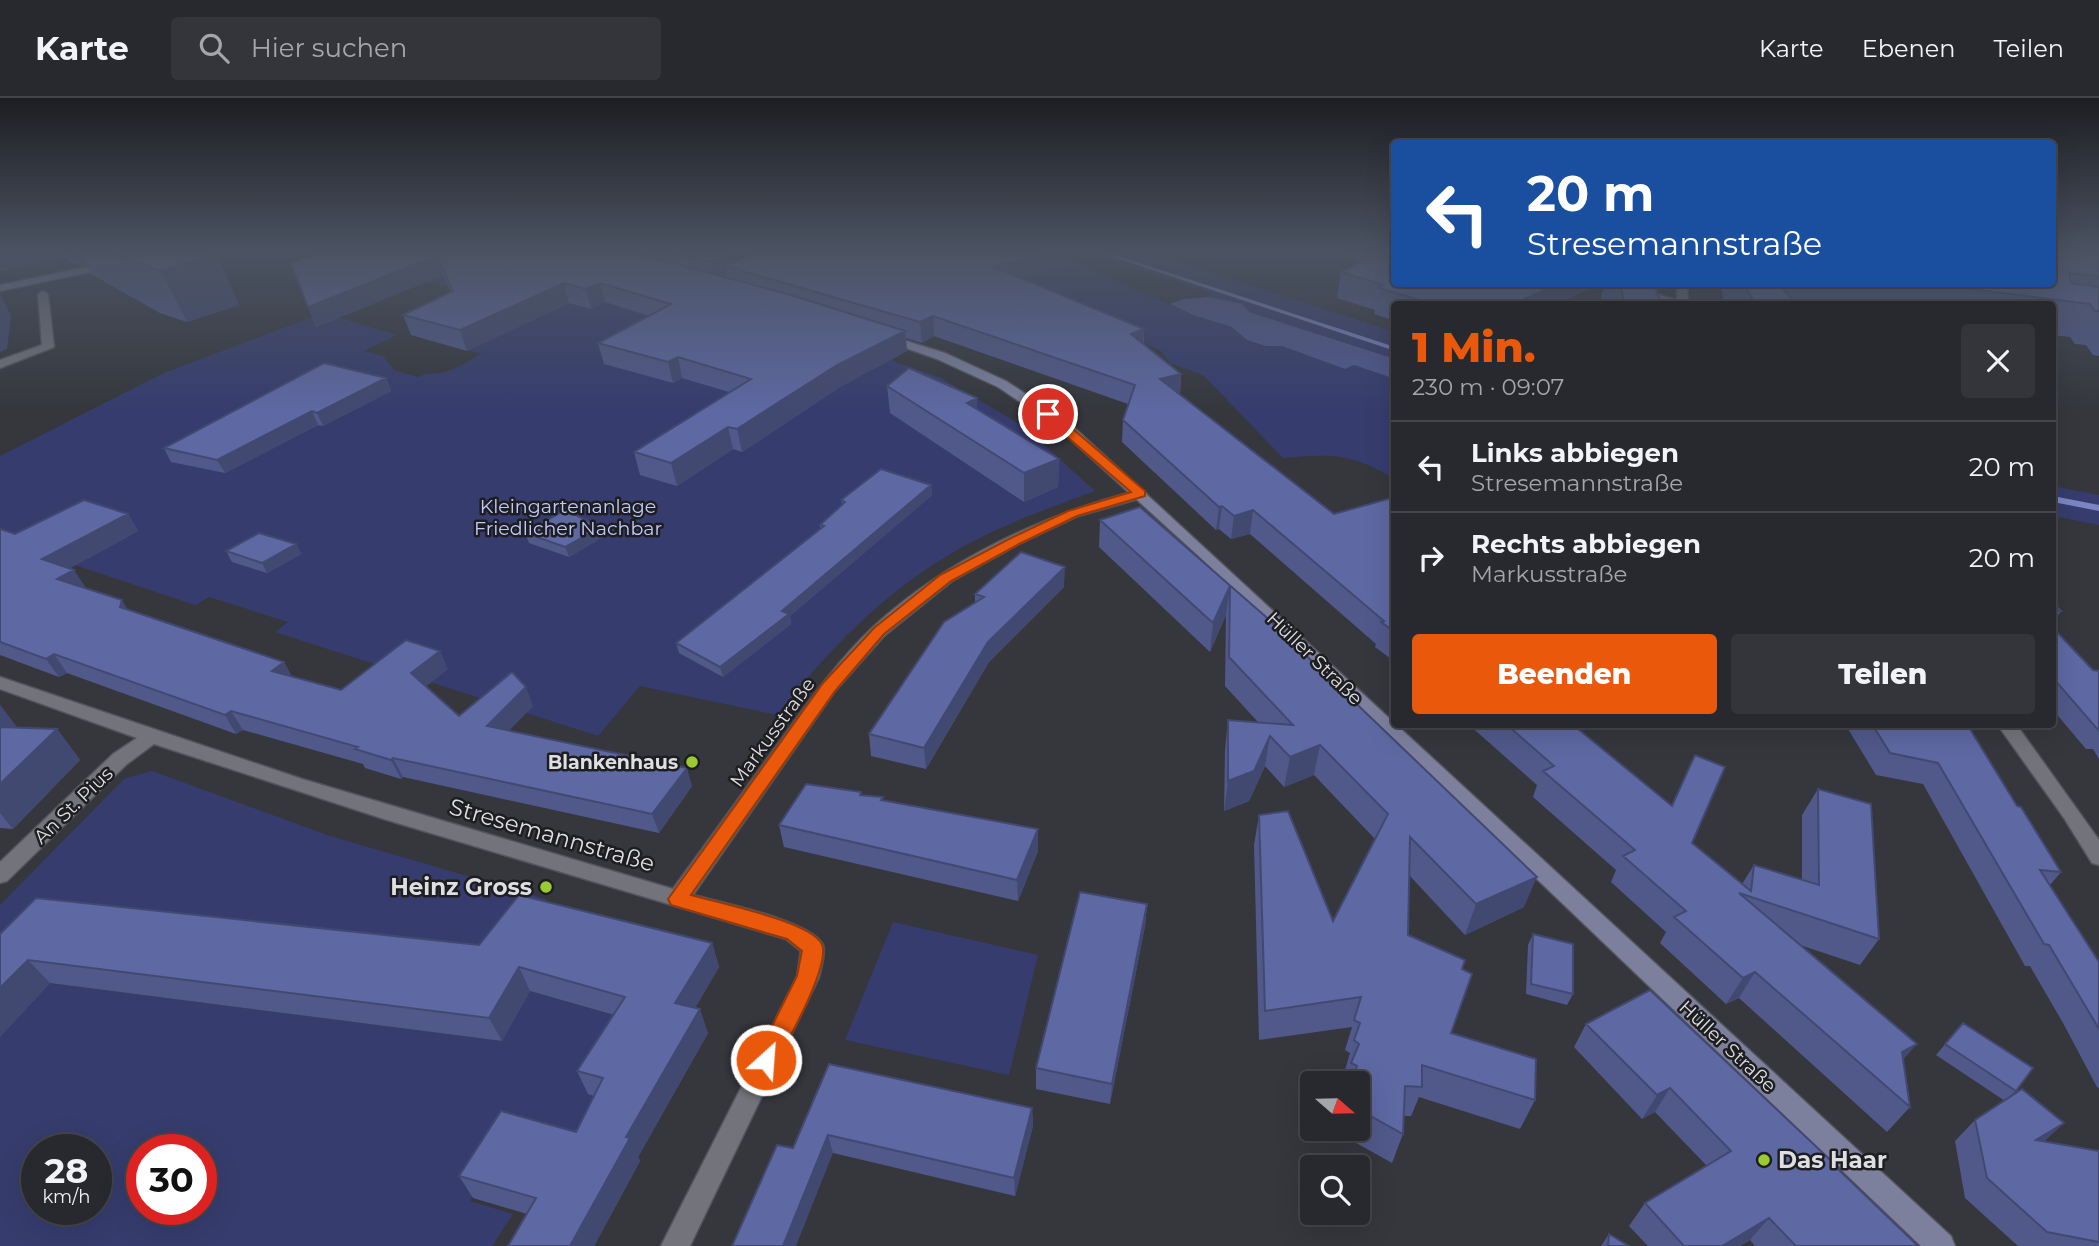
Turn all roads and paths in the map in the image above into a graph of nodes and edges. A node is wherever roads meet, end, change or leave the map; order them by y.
1 (44, 305) edge
2 (877, 334) edge
3 (0, 364) edge
4 (1140, 494) junction
5 (0, 683) edge
6 (2009, 728) edge
7 (150, 738) junction
8 (2099, 857) edge
9 (0, 875) edge
10 (678, 899) junction
11 (675, 1246) edge
12 (1941, 1246) edge

1 - 3 street
2 - 4 street, Hüller Straße
4 - 10 street, Markusstraße
4 - 12 street, Hüller Straße
5 - 7 street, Stresemannstraße
6 - 8 street
7 - 9 street, An St. Pius
7 - 10 street, Stresemannstraße
10 - 11 street, Stresemannstraße

